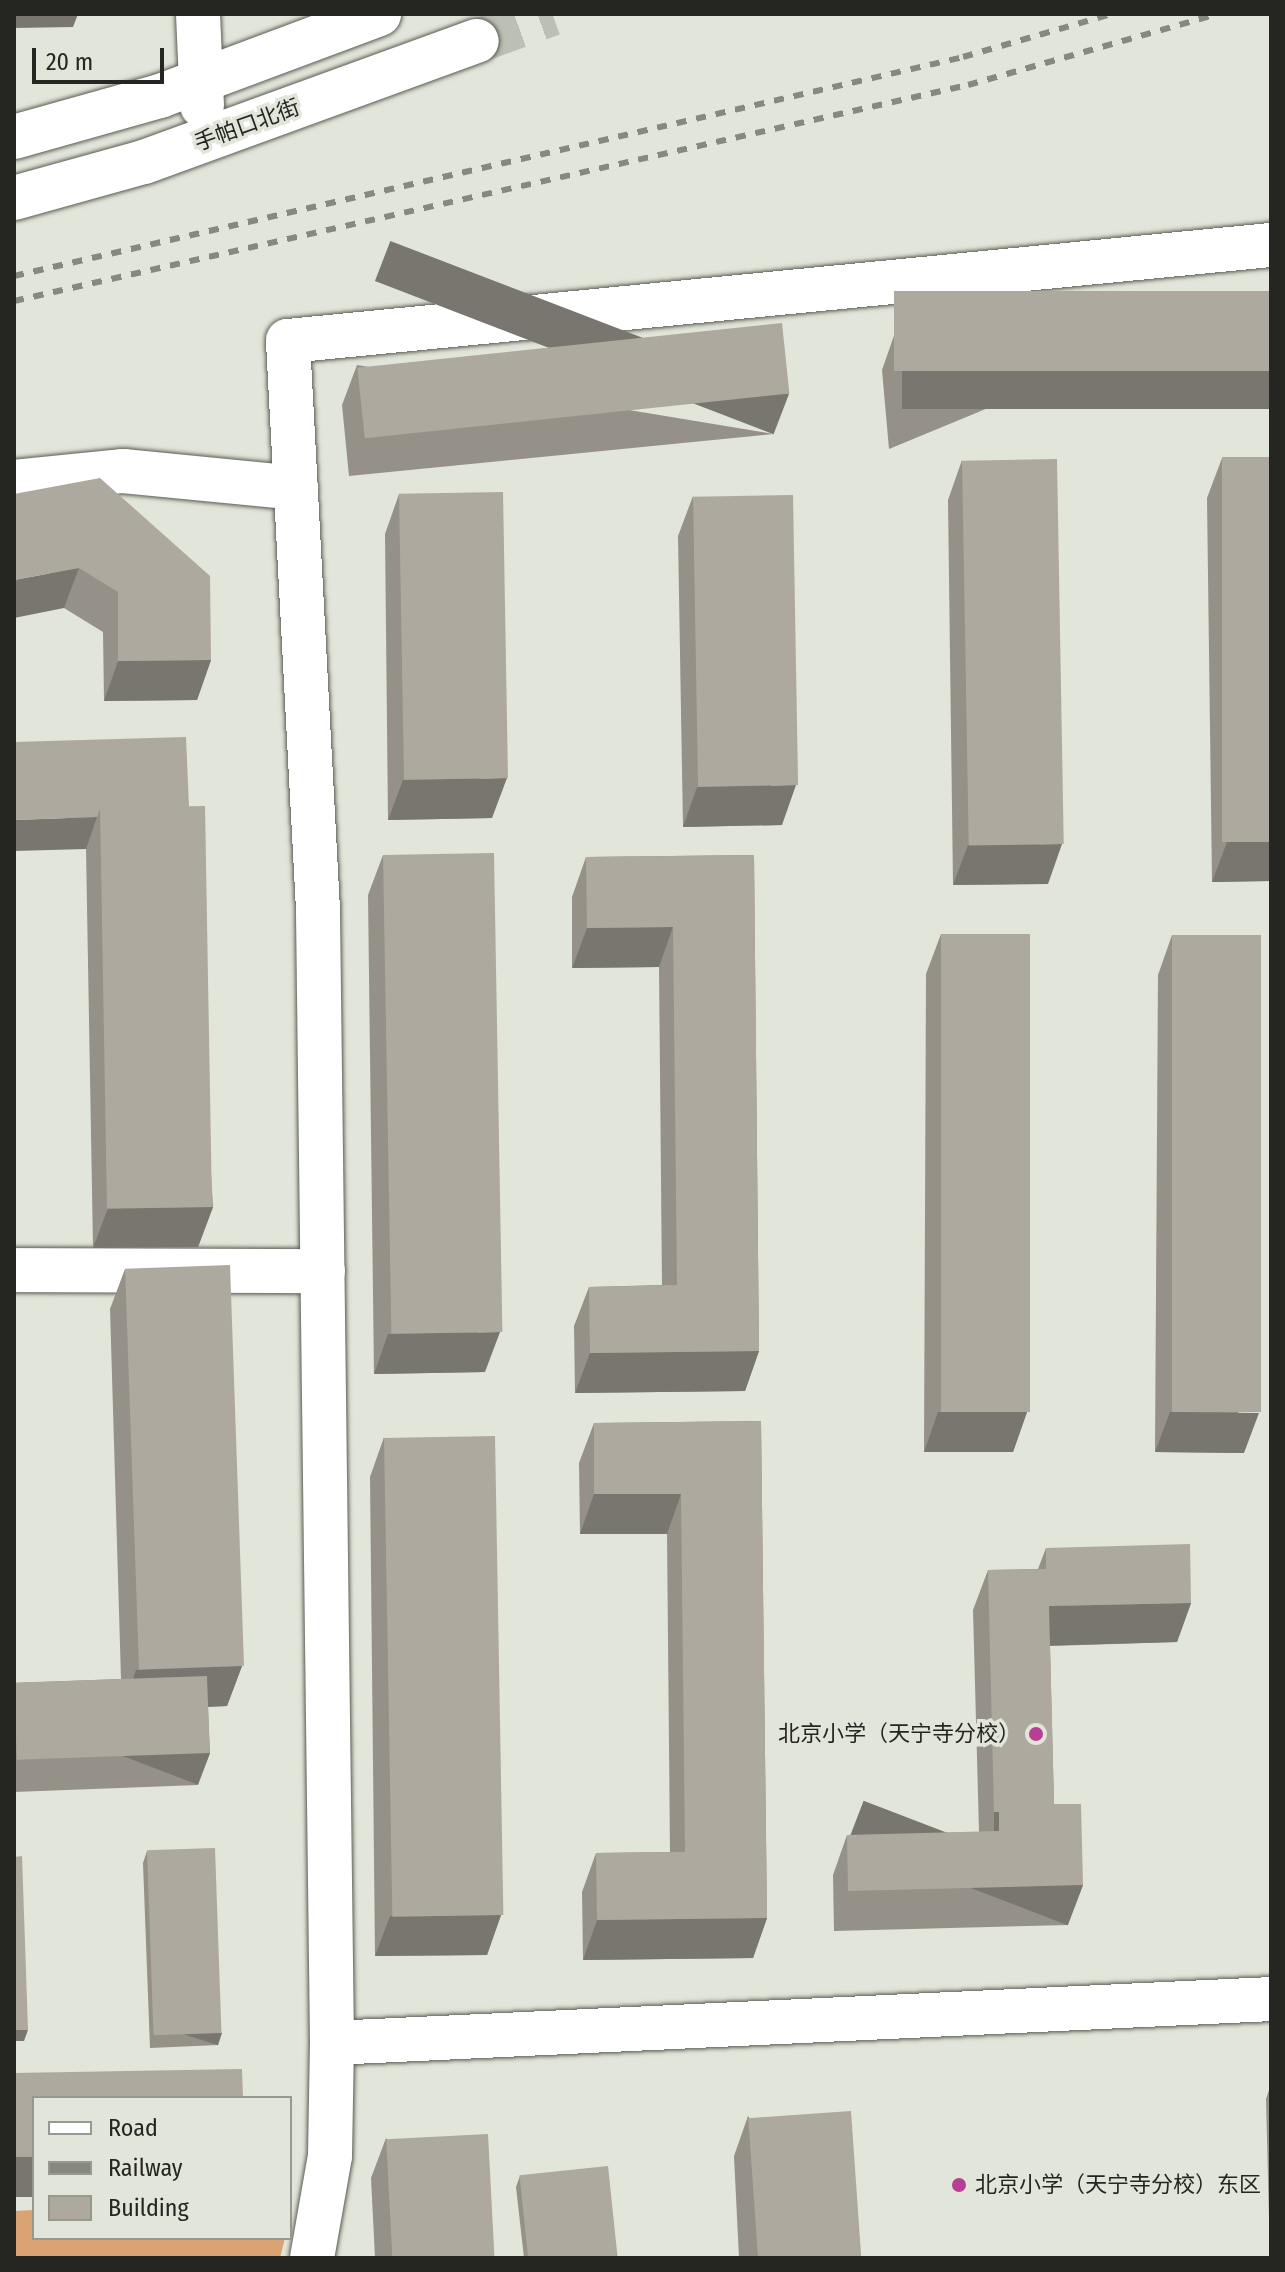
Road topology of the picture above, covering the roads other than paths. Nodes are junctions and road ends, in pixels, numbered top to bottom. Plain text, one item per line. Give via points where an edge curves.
1 (198, 14) edge
2 (379, 14) edge
3 (477, 41) tunnel mouth
4 (199, 81) junction
5 (14, 137) edge
6 (206, 141) junction
7 (14, 198) edge
8 (1271, 245) edge
9 (14, 482) edge
10 (296, 488) junction
11 (14, 1270) edge
12 (323, 1271) junction
13 (1271, 1999) edge
14 (332, 2043) junction
15 (312, 2258) edge

1 - 4 street
2 - 4 street
3 - 6 street, 手帕口北街
4 - 5 street
4 - 6 street
6 - 7 street, 手帕口北街
8 - 10 street via 288,341
9 - 10 street via 123,471
10 - 12 street via 318,910
11 - 12 street
12 - 14 street
13 - 14 street
14 - 15 street via 330,2156

